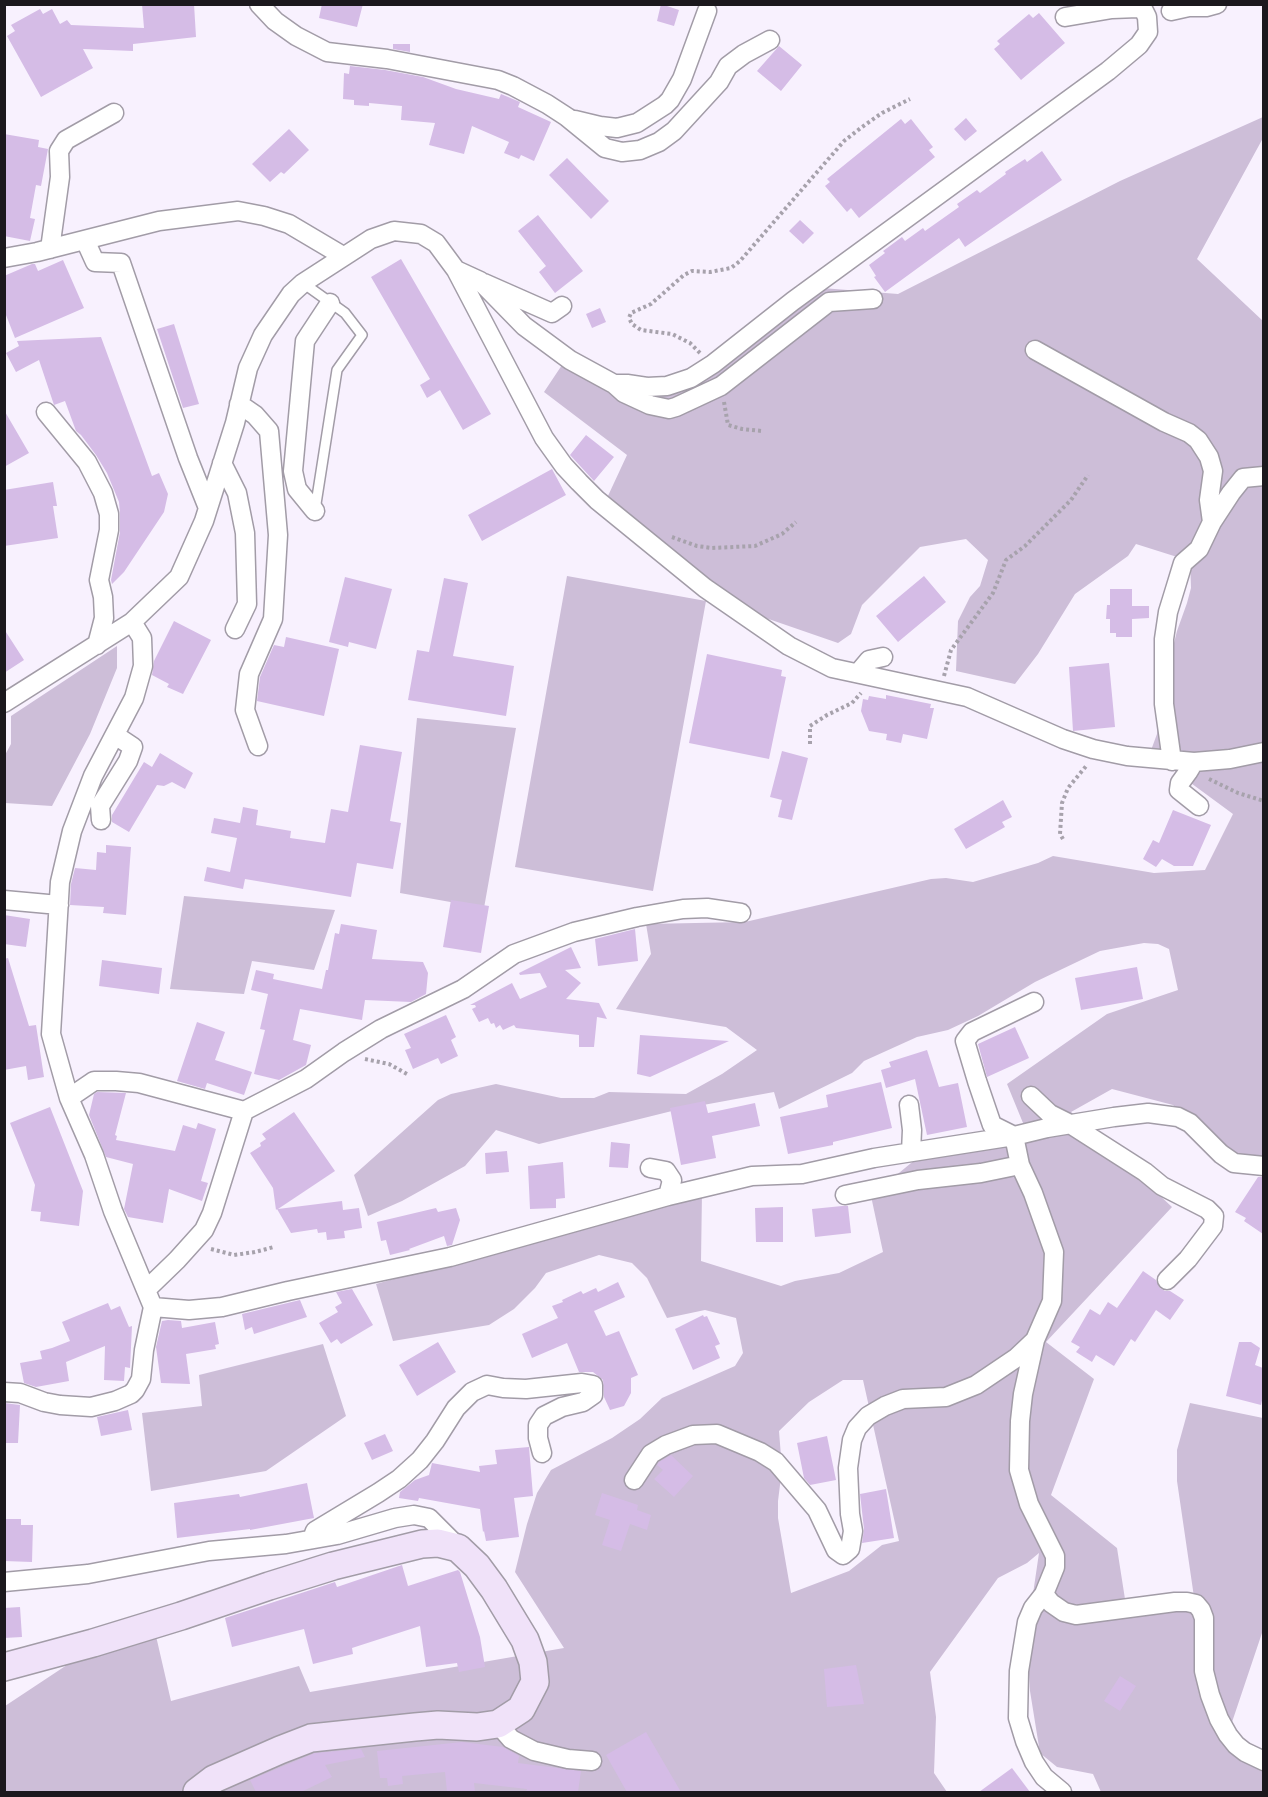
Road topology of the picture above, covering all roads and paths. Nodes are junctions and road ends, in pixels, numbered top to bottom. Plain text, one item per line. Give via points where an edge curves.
1 (259, 4) edge
2 (1217, 4) edge
3 (707, 11) dead end
4 (1171, 11) dead end
5 (1065, 17) dead end
6 (770, 40) dead end
7 (910, 99) dead end
8 (114, 113) dead end
9 (567, 117) junction
10 (85, 240) junction
11 (50, 249) junction
12 (343, 256) junction
13 (4, 258) edge
14 (456, 270) junction
15 (480, 281) junction
16 (303, 283) junction
17 (873, 298) dead end
18 (330, 303) junction
19 (562, 306) dead end
20 (1035, 350) dead end
21 (701, 371) junction
22 (614, 384) junction
23 (721, 386) junction
24 (239, 404) junction
25 (46, 412) dead end
26 (762, 430) dead end
27 (222, 463) junction
28 (1088, 475) dead end
29 (1263, 476) edge
30 (208, 508) junction
31 (315, 511) joint
32 (796, 522) dead end
33 (1212, 522) junction
34 (669, 536) dead end
35 (132, 622) junction
36 (235, 629) dead end
37 (97, 645) junction
38 (883, 657) dead end
39 (864, 675) junction
40 (939, 691) junction
41 (4, 703) edge
42 (115, 735) junction
43 (810, 744) dead end
44 (258, 746) dead end
45 (1097, 750) junction
46 (1263, 752) edge
47 (1172, 761) junction
48 (1196, 762) junction
49 (1263, 801) edge
50 (1199, 806) dead end
51 (101, 819) dead end
52 (1063, 840) dead end
53 (4, 900) edge
54 (59, 905) junction
55 (741, 913) dead end
56 (1034, 1002) dead end
57 (344, 1052) junction
58 (406, 1074) dead end
59 (1031, 1096) dead end
60 (69, 1098) junction
61 (909, 1105) dead end
62 (244, 1111) junction
63 (1070, 1124) junction
64 (1014, 1136) junction
65 (911, 1152) junction
66 (1020, 1165) junction
67 (1262, 1167) edge
68 (650, 1168) dead end
69 (845, 1195) dead end
70 (668, 1196) junction
71 (193, 1243) junction
72 (274, 1247) dead end
73 (1167, 1280) dead end
74 (147, 1289) junction
75 (153, 1307) junction
76 (1035, 1341) junction
77 (4, 1392) edge
78 (542, 1453) dead end
79 (634, 1480) dead end
80 (312, 1539) junction
81 (458, 1548) junction
82 (4, 1582) edge
83 (1044, 1594) junction
84 (4, 1667) edge
85 (498, 1724) junction
86 (592, 1761) dead end
87 (1263, 1761) edge
88 (197, 1792) edge
89 (1062, 1792) edge

1 - 9 street via 296,36 327,52 498,80 529,93
2 - 4 street
3 - 9 street via 682,79 658,111 637,123 617,128
5 - 21 street via 1138,8 1147,17 1148,32 1139,45 1108,71
6 - 9 street via 728,66 719,82 674,131 640,150 622,152 605,147
7 - 21 path via 882,113 844,141 731,268 692,271 651,304 631,313 632,324 641,330 672,334 690,343 700,353
8 - 11 street via 66,140 59,151 60,177
10 - 11 street
10 - 12 street via 159,221 238,211 289,224
10 - 30 street via 95,262 121,262
11 - 13 street
12 - 14 street via 394,231 421,234 436,243
12 - 16 street
14 - 15 street
14 - 39 street via 544,438 597,500 762,629 831,668
15 - 19 street via 552,313
15 - 22 street via 524,326 570,360
16 - 18 lane
16 - 24 street via 262,335
17 - 23 street via 829,302
18 - 31 street via 305,341 293,471 297,489
18 - 31 lane via 345,313 362,335 337,370
20 - 33 street via 1198,440 1209,457 1212,471
21 - 22 street via 667,386
22 - 23 street via 631,397 669,409
23 - 26 path via 728,425
24 - 27 street
24 - 44 street via 269,431 278,535 273,619 249,675 245,710
25 - 37 street via 87,462 109,514 99,580 104,618
27 - 30 street
27 - 36 street via 237,493 245,533 247,604
28 - 40 path via 1071,500 1006,560 993,593 951,650
29 - 33 street via 1243,478
30 - 35 street via 179,577
32 - 34 path via 782,534 754,546 712,548
33 - 47 street via 1199,549 1183,563 1168,612 1164,704
35 - 37 street
35 - 42 street via 142,638 143,666 134,698
37 - 41 street
38 - 39 street via 868,660
39 - 40 street
39 - 43 path via 861,693 852,703 810,726
40 - 45 street via 967,697
42 - 51 street via 133,747 100,806
42 - 54 street via 93,776 72,831
45 - 47 street
45 - 52 path via 1062,802
46 - 48 street
47 - 48 street
48 - 49 path via 1202,776
48 - 50 street via 1179,790
53 - 54 street
54 - 60 street via 51,1034
55 - 57 street via 683,909 574,932 514,954 463,989 381,1029
56 - 64 street via 972,1032 965,1041 992,1125
57 - 58 path via 389,1064
57 - 62 street via 306,1079
59 - 63 street via 1050,1114
60 - 62 street via 94,1081 116,1081 139,1083
60 - 74 street
61 - 65 street
62 - 71 street via 212,1214
63 - 64 street
63 - 67 street via 1148,1113 1178,1117 1234,1162
63 - 73 street via 1214,1216 1213,1226
64 - 65 street
64 - 66 street
65 - 70 street via 802,1174 752,1176
66 - 69 street
66 - 76 street via 1054,1252 1052,1301
68 - 70 street via 666,1171 672,1180
70 - 75 street via 387,1272 222,1307
71 - 72 path via 234,1255
71 - 74 street
74 - 75 street
75 - 77 street via 141,1379 130,1394 91,1407 60,1405
76 - 79 street via 976,1385 946,1396 903,1399 868,1416 857,1428 849,1468 853,1531 850,1549 843,1555 836,1550 817,1510 776,1462 717,1434 693,1435 666,1445 651,1454
76 - 83 street via 1023,1394 1018,1470 1029,1504 1055,1556 1055,1567
78 - 80 street via 538,1425 544,1416 584,1402 593,1395 593,1385 526,1389 487,1385 472,1392 420,1460 385,1488 315,1531
80 - 81 street via 414,1515 429,1518
80 - 82 street via 209,1551 88,1574
81 - 84 street via 422,1544 333,1566 181,1616
81 - 85 street via 494,1589 525,1640 533,1662 535,1682 527,1699 521,1709
83 - 87 street via 1064,1612 1076,1615 1174,1602 1196,1604 1204,1618 1204,1671 1219,1719 1236,1745
83 - 89 street via 1027,1622 1019,1671 1018,1718 1034,1762
85 - 86 street via 511,1739 534,1751
85 - 88 street via 416,1726 310,1738 214,1779

